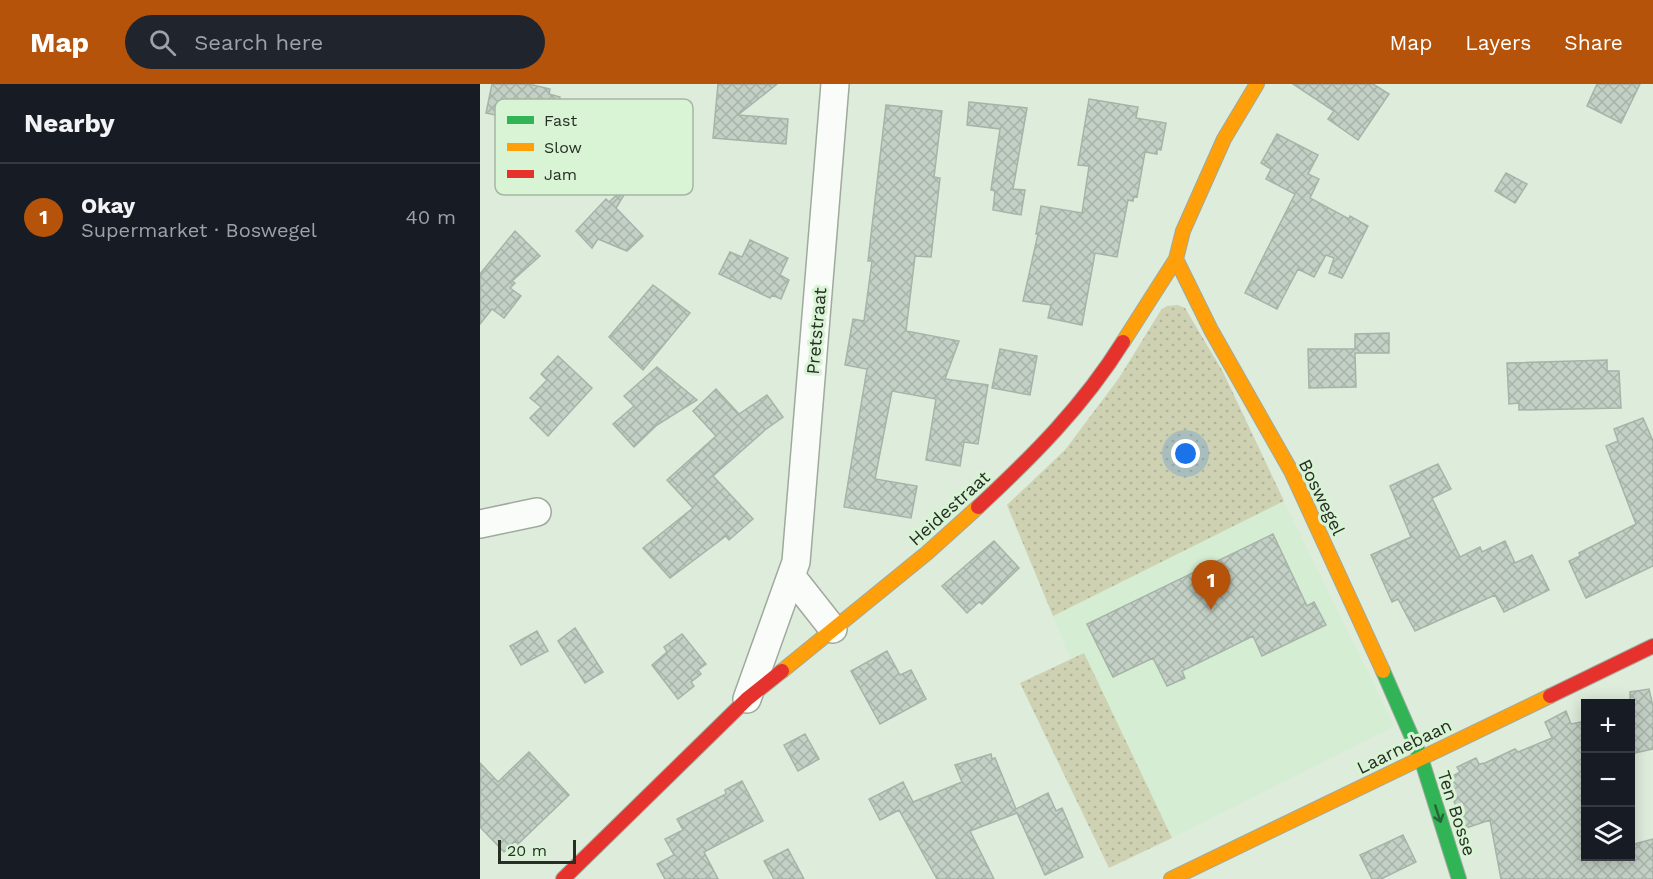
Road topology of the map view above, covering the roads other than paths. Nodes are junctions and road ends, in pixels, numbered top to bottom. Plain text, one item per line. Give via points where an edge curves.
1 (835, 84) edge
2 (1257, 84) edge
3 (1176, 259) junction
4 (537, 512) dead end
5 (480, 524) edge
6 (792, 578) junction
7 (833, 629) junction
8 (1653, 646) edge
9 (747, 699) junction
10 (1421, 758) junction
11 (563, 879) edge
12 (1172, 879) edge
13 (1459, 879) edge

1 - 6 street, Pretstraat via 803,487
2 - 3 street, Heidestraat via 1224,139 1183,231
3 - 7 street, Heidestraat via 1098,382 1075,411 1030,459 927,553
3 - 10 street, Boswegel via 1211,330 1291,471
4 - 5 street
6 - 7 street
6 - 9 street, Pretstraat
7 - 9 street, Heidestraat
8 - 10 street, Laarnebaan
9 - 11 street, Heidestraat
10 - 12 street, Laarnebaan
10 -> 13 street, Ten Bosse

